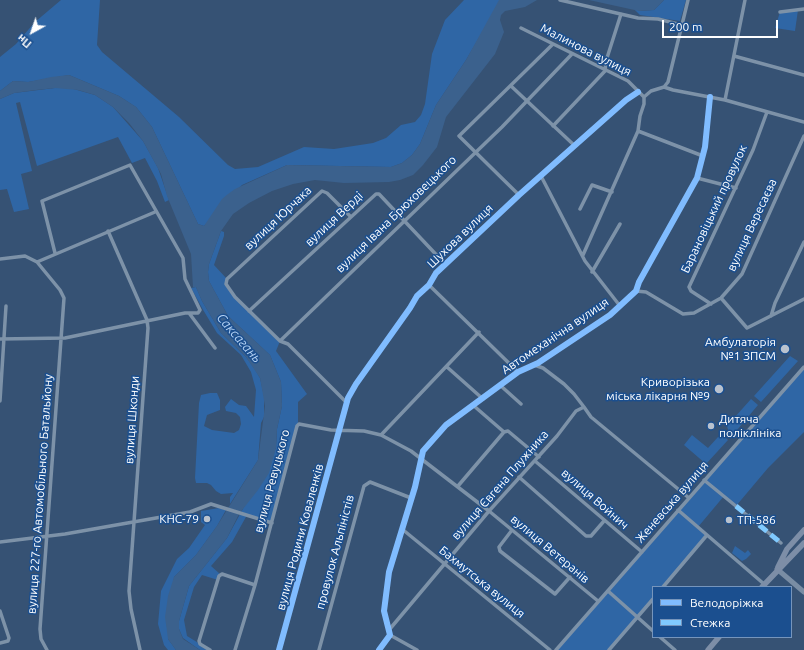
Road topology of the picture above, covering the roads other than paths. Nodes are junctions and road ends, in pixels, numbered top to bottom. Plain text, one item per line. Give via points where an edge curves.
1 (560, 0) edge
2 (688, 0) edge
3 (745, 0) edge
4 (804, 9) edge
5 (780, 12) dead end
6 (621, 14) junction
7 (682, 24) junction
8 (521, 28) dead end
9 (552, 45) junction
10 (572, 54) junction
11 (734, 56) junction
12 (605, 71) junction
13 (804, 75) edge
14 (511, 86) junction
15 (664, 87) junction
16 (638, 92) junction
17 (644, 97) junction
18 (710, 97) junction
19 (725, 100) junction
20 (527, 102) junction
21 (767, 112) junction
22 (804, 122) edge
23 (553, 126) junction
24 (638, 131) junction
25 (804, 136) edge
26 (575, 146) junction
27 (475, 151) junction
28 (703, 156) junction
29 (541, 176) junction
30 (697, 178) junction
31 (736, 188) junction
32 (612, 192) junction
33 (519, 195) junction
34 (580, 209) dead end
35 (156, 212) junction
36 (351, 217) junction
37 (404, 222) junction
38 (620, 224) dead end
39 (108, 231) junction
40 (804, 242) edge
41 (55, 253) junction
42 (583, 255) junction
43 (0, 258) edge
44 (37, 262) junction
45 (445, 264) junction
46 (592, 272) junction
47 (429, 285) junction
48 (636, 291) junction
49 (720, 298) junction
50 (804, 299) edge
51 (711, 304) junction
52 (6, 306) dead end
53 (620, 306) junction
54 (249, 311) junction
55 (189, 313) junction
56 (771, 316) junction
57 (147, 320) junction
58 (479, 332) junction
59 (62, 337) junction
60 (5, 338) junction
61 (0, 339) edge
62 (280, 341) junction
63 (215, 348) dead end
64 (534, 365) junction
65 (447, 367) junction
66 (804, 367) edge
67 (518, 372) junction
68 (500, 386) junction
69 (483, 399) junction
70 (0, 401) edge
71 (347, 403) junction
72 (521, 404) dead end
73 (474, 406) junction
74 (584, 407) junction
75 (340, 430) junction
76 (504, 432) junction
77 (381, 435) junction
78 (539, 457) junction
79 (421, 458) junction
80 (535, 461) junction
81 (519, 477) junction
82 (704, 480) junction
83 (458, 486) junction
84 (411, 498) junction
85 (689, 498) junction
86 (678, 510) junction
87 (489, 511) junction
88 (134, 520) junction
89 (604, 521) junction
90 (272, 523) junction
91 (402, 529) junction
92 (512, 530) junction
93 (804, 530) edge
94 (707, 535) junction
95 (47, 537) junction
96 (0, 542) edge
97 (781, 543) dead end
98 (804, 543) edge
99 (642, 552) junction
100 (445, 563) junction
101 (777, 569) junction
102 (570, 577) junction
103 (255, 585) junction
104 (763, 585) edge
105 (664, 586) edge
106 (608, 591) junction
107 (804, 592) edge
108 (652, 600) edge
109 (598, 602) junction
110 (0, 611) edge
111 (637, 617) junction
112 (389, 630) junction
113 (652, 630) edge
114 (390, 635) junction
115 (661, 638) edge
116 (718, 638) edge
117 (0, 643) edge
118 (47, 650) edge
119 (140, 650) edge
120 (210, 650) edge
121 (235, 650) edge
122 (279, 650) edge
123 (319, 650) edge
124 (379, 650) edge
125 (417, 650) edge
126 (550, 650) edge
127 (556, 650) edge
128 (609, 650) edge
129 (675, 650) edge
130 (708, 650) edge

1 - 6 street
2 - 7 street
3 - 11 street
4 - 5 street
6 - 7 street
6 - 12 street
7 - 15 street via 669,77
8 - 9 street, Малинова вулиця
9 - 10 street, Малинова вулиця
9 - 14 street
10 - 12 street, Малинова вулиця
10 - 20 street, вулиця Івана Брюховецького
11 - 13 street
11 - 19 street
12 - 16 street, Малинова вулиця via 628,81
12 - 23 street
14 - 20 street
14 - 27 street via 460,134 460,138
15 - 17 street via 651,91
15 - 18 street
16 - 17 street, Малинова вулиця
16 - 26 street, Шухова вулиця
17 - 24 street
18 - 19 street
18 - 28 street, Автомеханічна вулиця
19 - 21 street
20 - 23 street
20 - 27 street, вулиця Івана Брюховецького
21 - 22 street
21 - 31 street, Барановіцький провулок
23 - 26 street
24 - 28 street
24 - 32 street
25 - 49 street, вулиця Вересаєва via 742,274
26 - 29 street, Шухова вулиця
27 - 33 street
27 - 37 street, вулиця Івана Брюховецького
28 - 30 street, Автомеханічна вулиця
29 - 33 street, Шухова вулиця
29 - 42 street
30 - 31 street
30 - 48 street, Автомеханічна вулиця
31 - 51 street, Барановіцький провулок via 689,287
32 - 34 street via 592,185
32 - 42 street
33 - 45 street, Шухова вулиця
35 - 39 street
35 - 41 street via 128,165 42,201
35 - 55 street via 183,258 185,279 200,309 198,313
36 - 37 street, вулиця Верді via 377,193
36 - 54 street, вулиця Верді
36 - 54 street, вулиця Юрчака via 322,191 227,279 228,289
37 - 45 street, вулиця Верді
37 - 62 street, вулиця Івана Брюховецького
38 - 46 street
39 - 41 street
39 - 57 street, вулиця Шконди
40 - 56 street
41 - 44 street
42 - 46 street
43 - 44 street via 25,256
44 - 59 street, вулиця 227-го Автомобільного Батальйону via 63,294
45 - 47 street, Шухова вулиця
46 - 53 street
47 - 58 street
47 - 71 street, Шухова вулиця via 415,299 356,384
48 - 51 street, вулиця Вересаєва via 646,292 683,314 694,313
48 - 53 street, Автомеханічна вулиця
49 - 51 street, вулиця Вересаєва
49 - 56 street via 747,328
50 - 56 street
52 - 60 street
53 - 64 street, Автомеханічна вулиця
54 - 62 street
55 - 57 street
55 - 63 street
57 - 59 street
57 - 88 street, вулиця Шконди
58 - 65 street
58 - 67 street
59 - 60 street
59 - 95 street, вулиця 227-го Автомобільного Батальйону
60 - 61 street
60 - 70 street
62 - 71 street via 288,344
64 - 67 street, Автомеханічна вулиця
64 - 74 street via 543,368 564,384
65 - 69 street
65 - 77 street
66 - 82 street, Женевська вулиця
67 - 68 street, Автомеханічна вулиця
68 - 69 street, Автомеханічна вулиця
68 - 72 street
69 - 73 street, Автомеханічна вулиця
71 - 75 street, Шухова вулиця
73 - 76 street
73 - 79 street, Автомеханічна вулиця via 441,429 423,451
74 - 78 street, вулиця Євгена Плужника via 576,411
74 - 85 street via 591,417
75 - 77 street
75 - 90 street, вулиця Ревуцького via 298,424
75 - 122 street, вулиця Родини Коваленків
76 - 78 street via 508,431
76 - 83 street
77 - 79 street
78 - 80 street, вулиця Євгена Плужника
79 - 83 street, вулиця Ветеранів
79 - 84 street
80 - 81 street, вулиця Євгена Плужника
80 - 89 street, вулиця Войнич
81 - 87 street, вулиця Євгена Плужника
81 - 89 street via 586,536 591,536
82 - 85 street, Женевська вулиця
82 - 97 street
83 - 87 street, вулиця Ветеранів
84 - 91 street
84 - 123 street, провулок Альпіністів via 370,482 364,486
85 - 86 street, Женевська вулиця
86 - 94 street
86 - 99 street, Женевська вулиця
87 - 92 street, вулиця Ветеранів
87 - 100 street, вулиця Євгена Плужника
88 - 90 street via 194,510 211,504
88 - 95 street
88 - 119 street, вулиця Шконди via 129,591
89 - 99 street, вулиця Войнич
90 - 103 street, вулиця Ревуцького
91 - 100 street, Бахмутська вулиця
91 - 112 street via 389,572 385,596 384,611
92 - 102 street, вулиця Ветеранів
92 - 102 street via 499,547 500,551 555,594
93 - 101 main road via 787,548
94 - 104 street
94 - 105 street
95 - 96 street
95 - 118 street, вулиця 227-го Автомобільного Батальйону via 40,635
98 - 101 main road
99 - 106 street, Женевська вулиця
100 - 112 street, вулиця Євгена Плужника
100 - 126 street, Бахмутська вулиця
101 - 104 main road
101 - 107 street
102 - 109 street, вулиця Ветеранів
103 - 120 street via 220,574 199,642
103 - 121 street, вулиця Ревуцького
106 - 109 street, Женевська вулиця
106 - 111 street
108 - 111 street
109 - 127 street, Женевська вулиця
110 - 117 street via 9,638 8,641
111 - 113 street
111 - 128 street
112 - 114 street
114 - 124 street
114 - 125 street
115 - 129 street
116 - 130 main road

